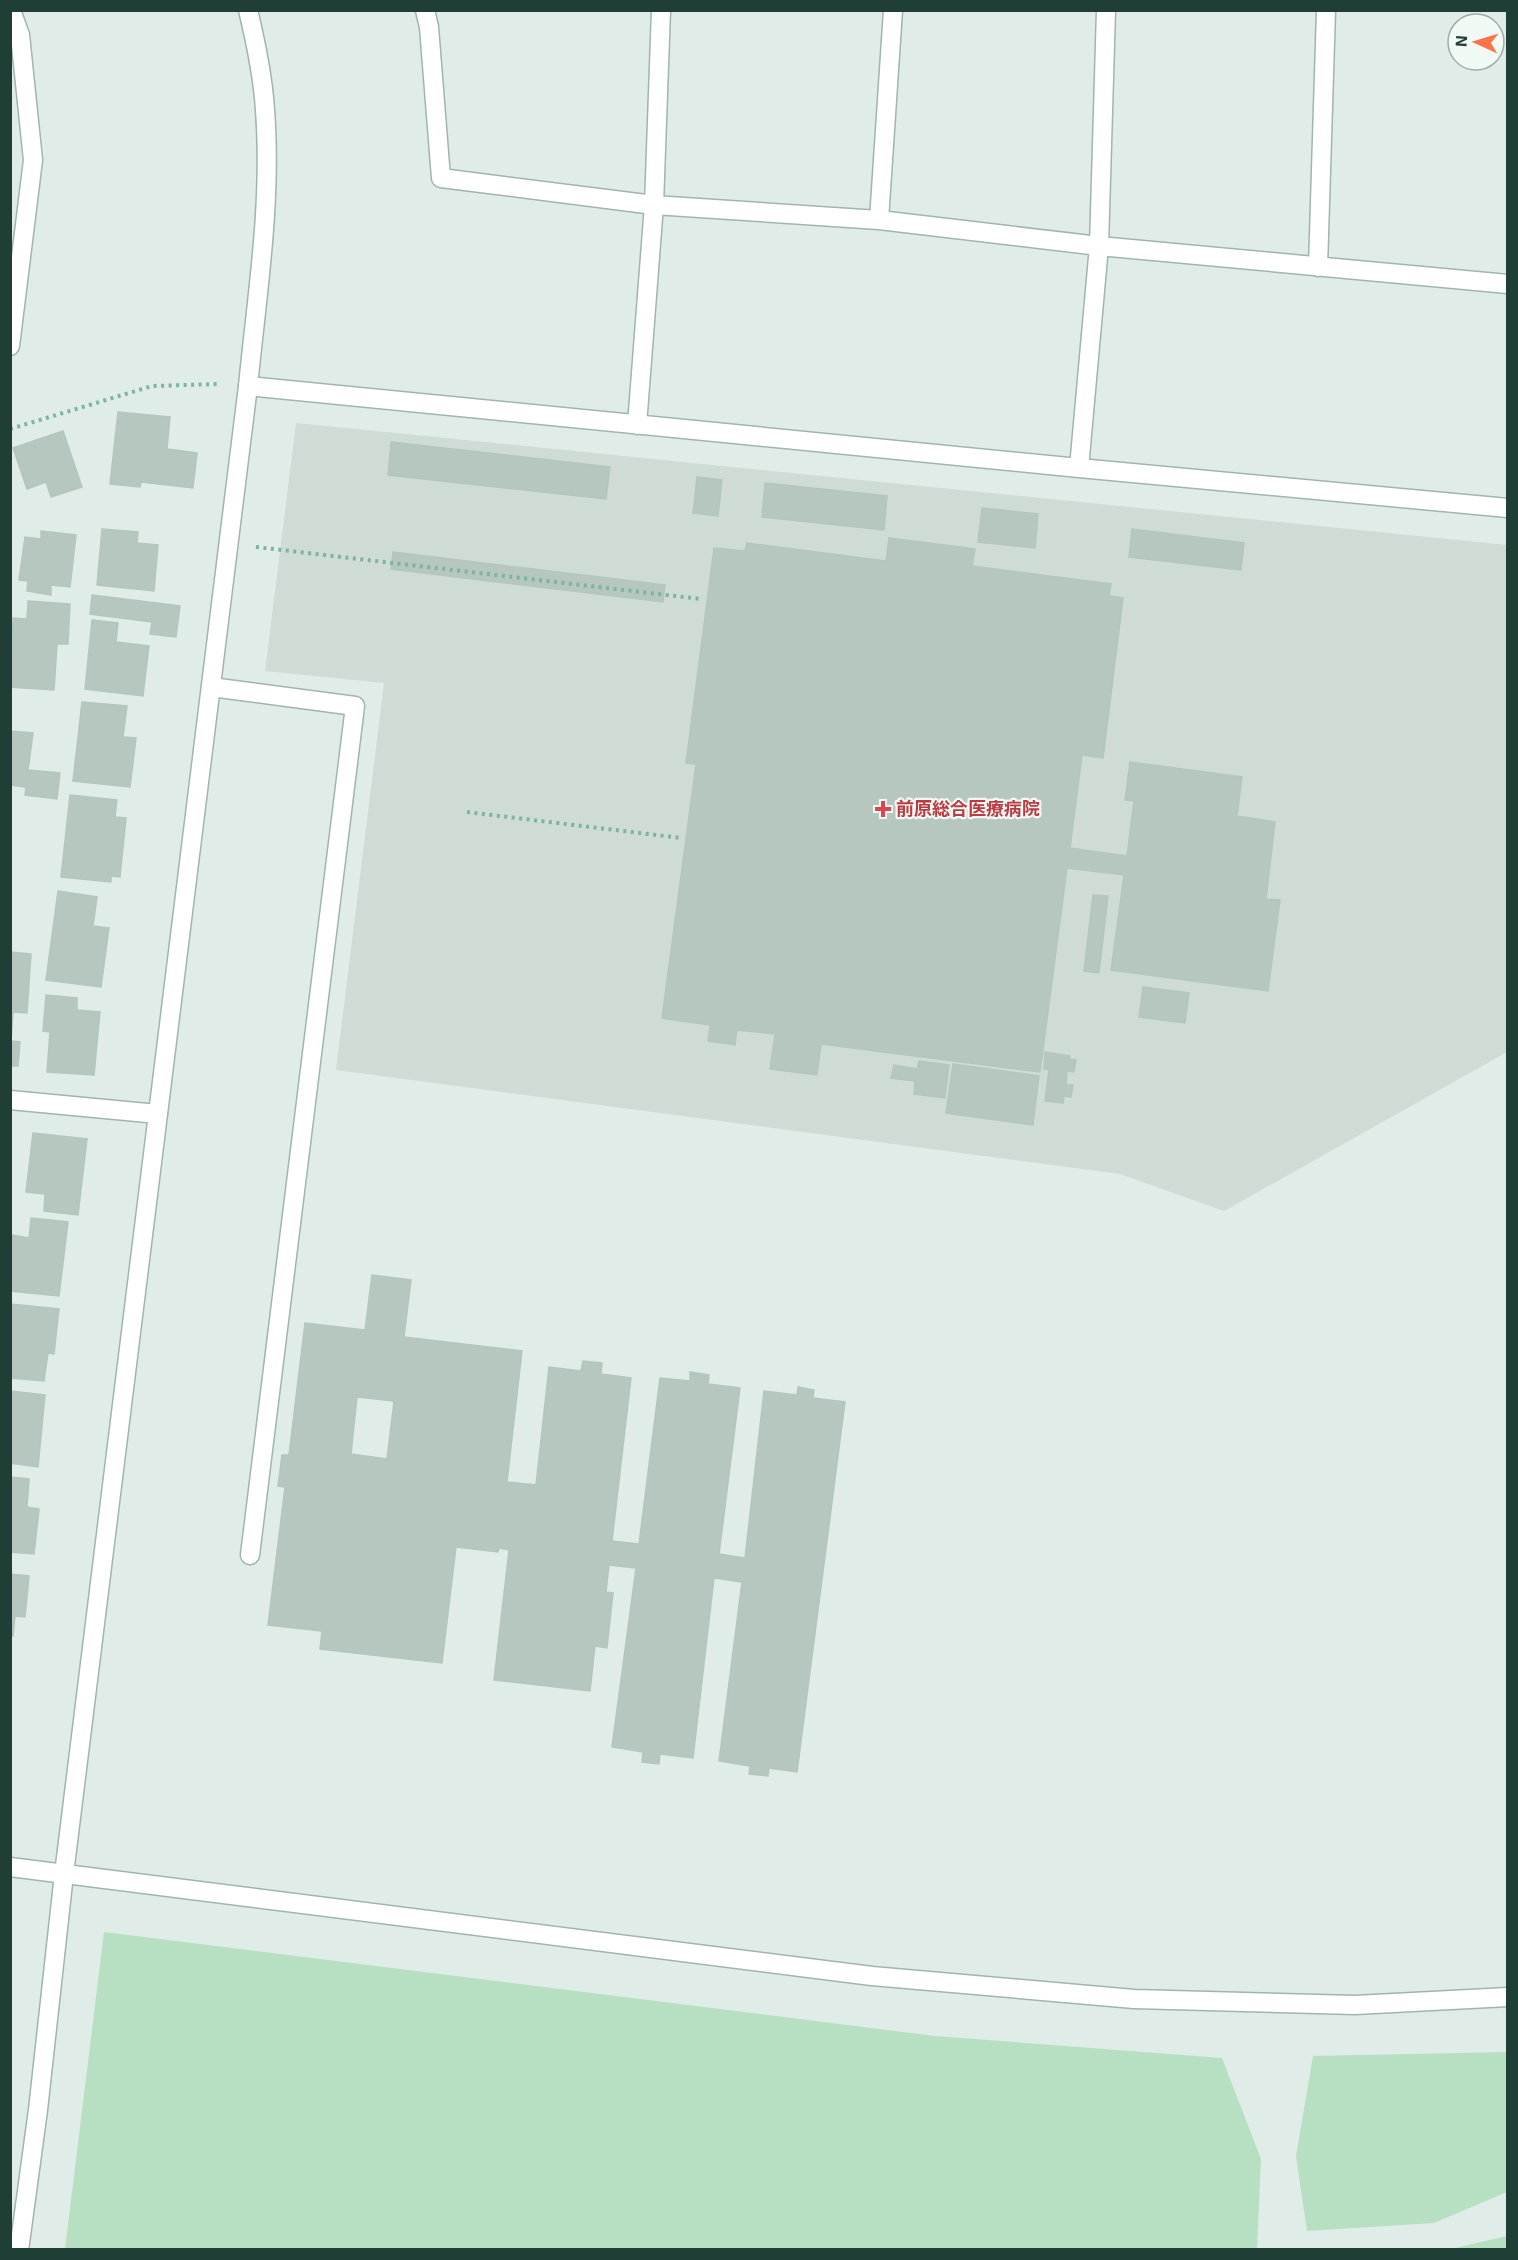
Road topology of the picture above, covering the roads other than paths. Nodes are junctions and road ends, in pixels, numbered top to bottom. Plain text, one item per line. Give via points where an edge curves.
1 (11, 10) edge
2 (248, 10) edge
3 (425, 10) edge
4 (661, 10) edge
5 (892, 10) edge
6 (1106, 10) edge
7 (1326, 10) edge
8 (654, 205) junction
9 (879, 220) junction
10 (1099, 246) junction
11 (1318, 267) junction
12 (1508, 285) edge
13 (10, 346) edge
14 (248, 386) junction
15 (637, 424) junction
16 (1079, 468) junction
17 (1508, 508) edge
18 (211, 687) junction
19 (10, 1100) edge
20 (158, 1114) junction
21 (250, 1555) dead end
22 (10, 1867) edge
23 (64, 1874) junction
24 (1508, 1997) edge
25 (19, 2250) edge

1 - 13 street via 20,35 33,160
2 - 14 street via 265,110 267,178
3 - 8 street via 441,178
4 - 8 street
5 - 9 street
6 - 10 street
7 - 11 street
8 - 9 street
8 - 15 street
9 - 10 street
10 - 11 street
10 - 16 street
11 - 12 street
14 - 15 street
14 - 18 street
15 - 16 street
16 - 17 street
18 - 20 street
18 - 21 street via 355,706
19 - 20 street
20 - 23 street
22 - 23 street
23 - 24 street via 872,1976 1134,1999 1355,2004
23 - 25 street

